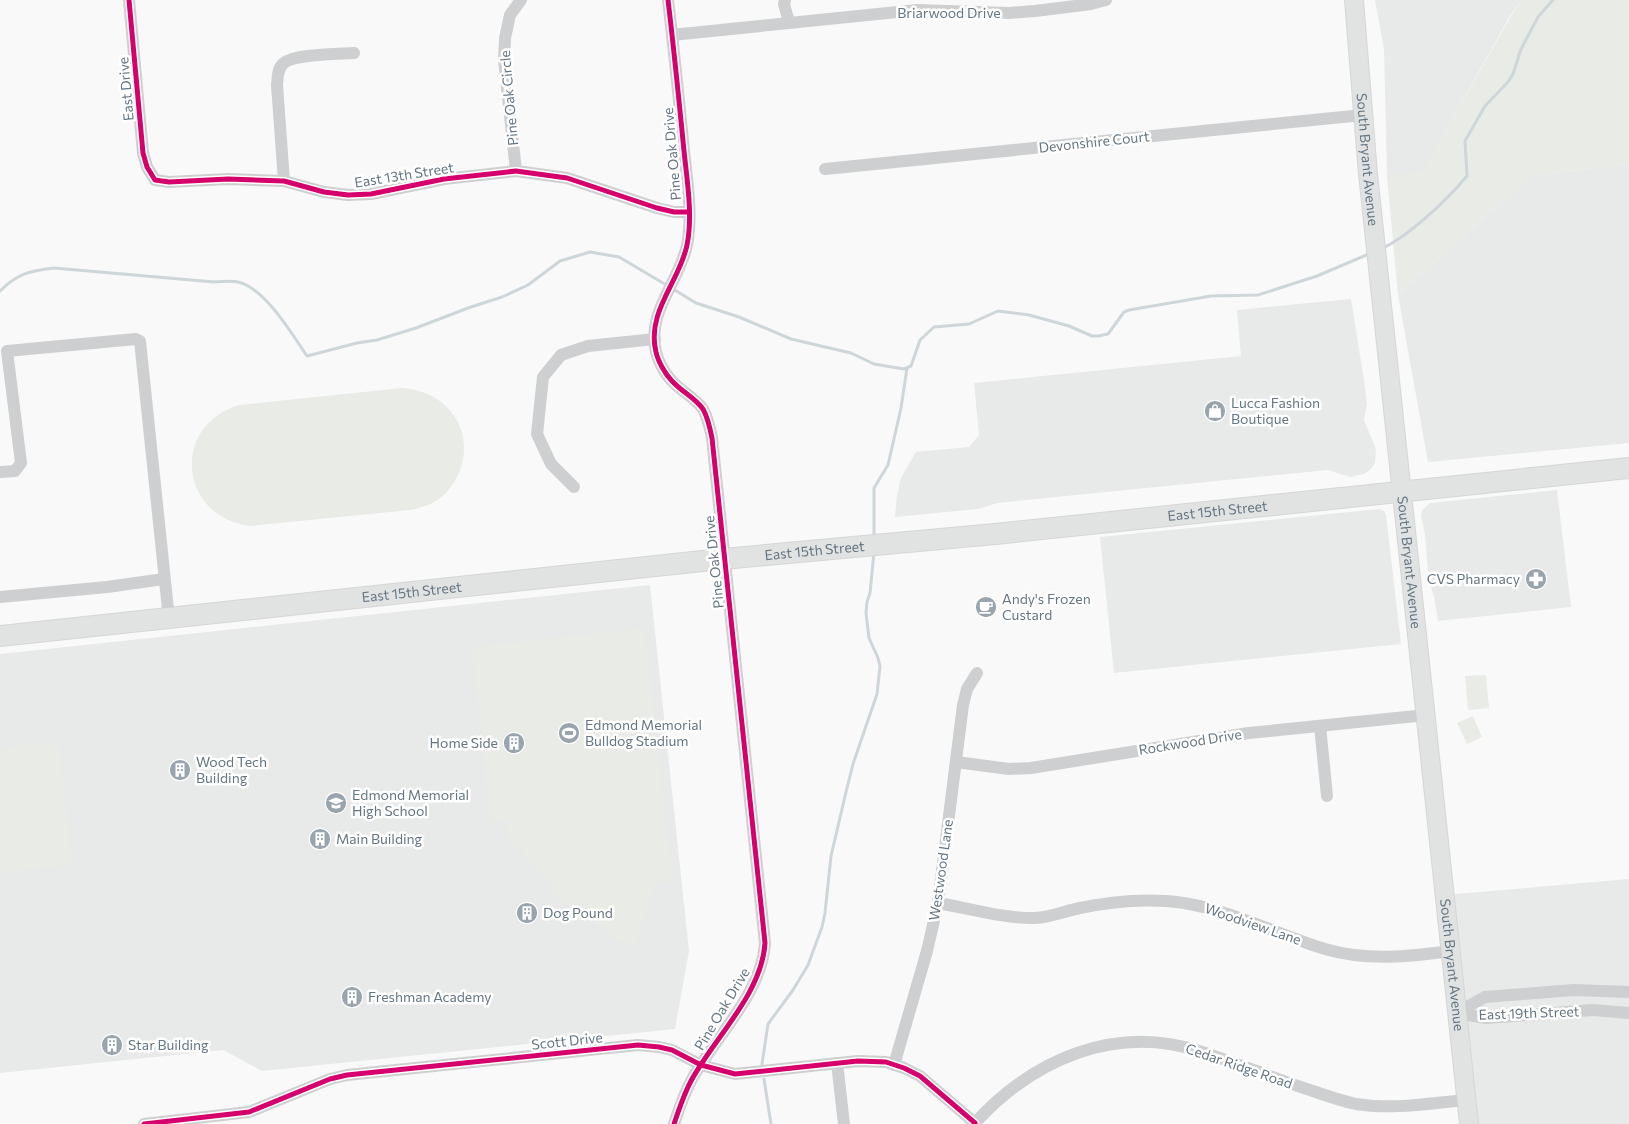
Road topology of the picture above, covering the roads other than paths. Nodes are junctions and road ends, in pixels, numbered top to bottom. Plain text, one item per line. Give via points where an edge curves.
1 (129, 0) edge
2 (521, 0) edge
3 (668, 0) edge
4 (785, 0) edge
5 (1106, 0) edge
6 (1354, 0) edge
7 (789, 22) junction
8 (672, 35) junction
9 (354, 53) dead end
10 (1363, 115) junction
11 (825, 169) dead end
12 (516, 171) junction
13 (151, 175) joint
14 (284, 181) junction
15 (689, 212) junction
16 (654, 339) junction
17 (1629, 468) edge
18 (0, 472) edge
19 (574, 487) dead end
20 (1402, 492) junction
21 (725, 559) junction
22 (164, 579) junction
23 (0, 597) edge
24 (169, 619) junction
25 (0, 636) edge
26 (976, 673) dead end
27 (1426, 715) junction
28 (1320, 726) junction
29 (956, 762) junction
30 (1327, 796) dead end
31 (938, 903) junction
32 (1450, 951) junction
33 (1629, 992) edge
34 (1456, 1013) junction
35 (1629, 1013) edge
36 (837, 1063) junction
37 (701, 1065) junction
38 (894, 1065) junction
39 (1466, 1100) junction
40 (144, 1124) edge
41 (674, 1124) edge
42 (844, 1124) edge
43 (975, 1124) edge
44 (1468, 1124) edge

1 - 13 street, East Drive via 143,153
2 - 12 street, Pine Oak Circle via 510,15 504,60
3 - 8 street, Pine Oak Drive
4 - 7 street
5 - 7 street, Briarwood Drive via 1035,11 917,10
6 - 10 main road, South Bryant Avenue
7 - 8 street, Briarwood Drive
8 - 15 street, Pine Oak Drive
9 - 14 street via 295,58 283,63 278,70
10 - 11 street, Devonshire Court
10 - 20 main road, South Bryant Avenue
12 - 14 street, East 13th Street via 348,195
12 - 15 street, East 13th Street via 567,178 657,208
13 - 14 street, East 13th Street via 156,180 169,182
15 - 16 street, Pine Oak Drive via 690,231 683,261 662,301
16 - 19 street via 588,346 561,355 543,377 537,434 551,464
16 - 21 street, Pine Oak Drive via 656,352 667,374 703,409 708,419
17 - 20 main road, East 15th Street
18 - 22 street via 15,470 21,463 7,351 140,341
20 - 21 main road, East 15th Street
20 - 27 main road, South Bryant Avenue
21 - 24 main road, East 15th Street
21 - 37 street, Pine Oak Drive via 765,943 763,962 750,989
22 - 23 street
22 - 24 street
24 - 25 main road, East 15th Street
26 - 29 street, Westwood Lane via 963,705
27 - 28 street, Rockwood Drive
27 - 32 main road, South Bryant Avenue
28 - 29 street, Rockwood Drive via 1249,733 1031,768
28 - 30 street
29 - 31 street, Westwood Lane
31 - 32 street, Woodview Lane via 1034,918 1112,902 1167,901 1237,916 1337,951 1401,957
31 - 38 street, Westwood Lane via 928,950
32 - 34 main road, South Bryant Avenue
33 - 34 street, East 19th Street via 1573,990 1485,997
34 - 35 street, East 19th Street via 1486,1018 1593,1010
34 - 39 main road, South Bryant Avenue
36 - 37 street, Scott Drive via 735,1074
36 - 38 street, Scott Drive via 867,1061
36 - 42 street
37 - 40 street, Scott Drive via 672,1050 638,1045 461,1063 341,1076 248,1112
37 - 41 street, Pine Oak Drive via 686,1091
38 - 43 street, Scott Drive via 920,1076
39 - 43 street, Cedar Ridge Road via 1393,1107 1357,1104 1201,1051 1142,1041 1087,1049 1058,1060 1012,1088
39 - 44 main road, South Bryant Avenue

